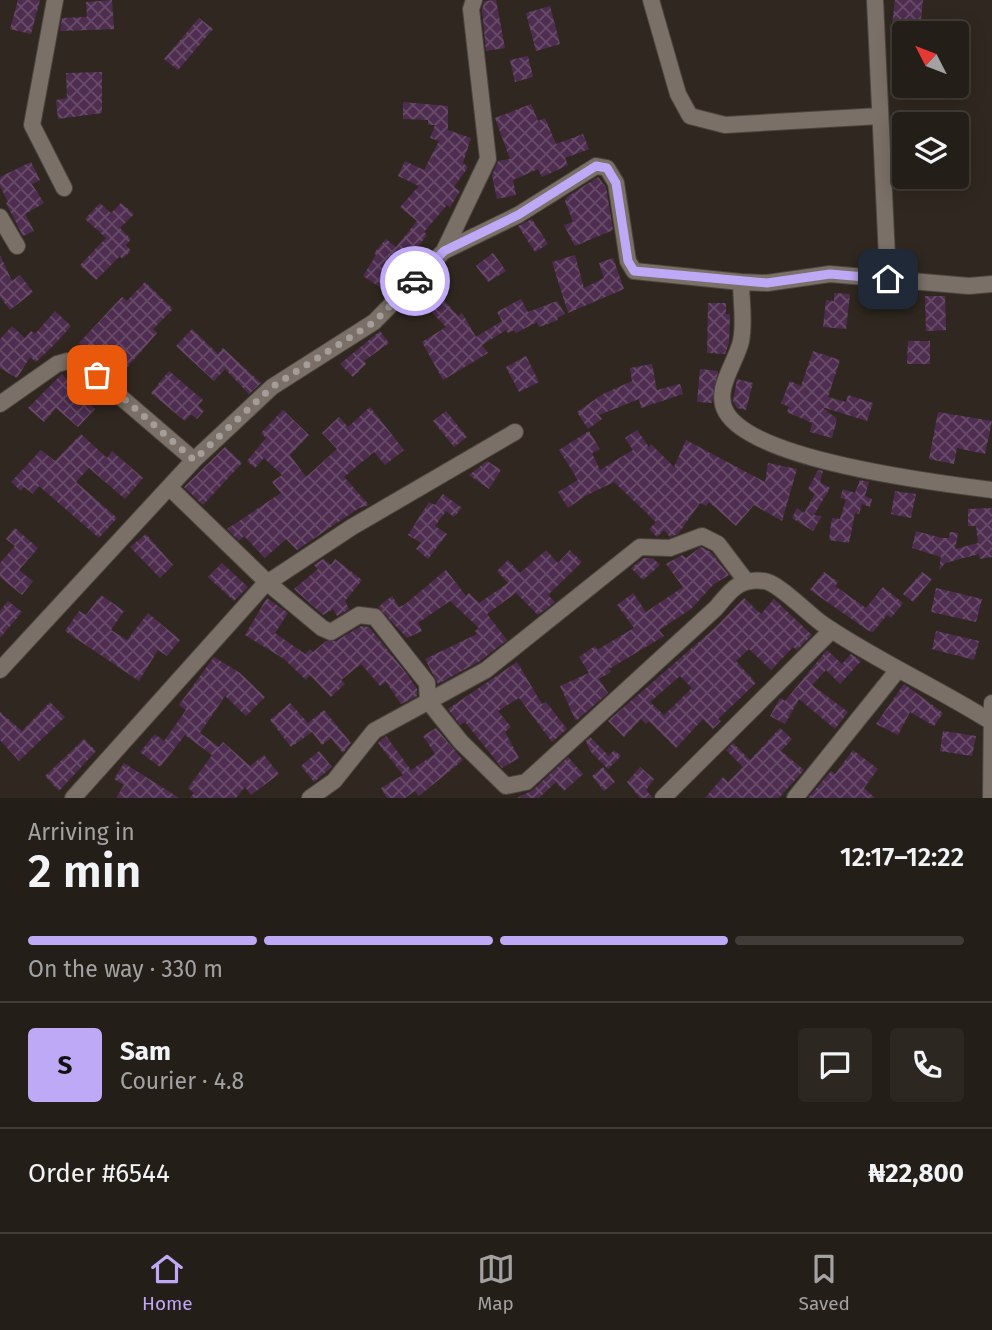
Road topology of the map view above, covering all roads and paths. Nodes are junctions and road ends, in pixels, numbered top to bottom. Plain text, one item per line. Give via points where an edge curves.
1 (55, 0) edge
2 (474, 0) edge
3 (651, 0) edge
4 (875, 0) edge
5 (880, 116) junction
6 (64, 188) dead end
7 (0, 217) edge
8 (17, 246) dead end
9 (444, 251) junction
10 (888, 279) junction
11 (741, 282) junction
12 (992, 284) edge
13 (4, 395) edge
14 (515, 432) dead end
15 (194, 460) junction
16 (170, 488) junction
17 (992, 490) edge
18 (746, 580) junction
19 (268, 583) junction
20 (832, 630) junction
21 (0, 670) edge
22 (897, 671) junction
23 (428, 701) junction
24 (992, 704) edge
25 (991, 714) edge
26 (500, 792) edge
27 (73, 798) edge
28 (310, 798) edge
29 (663, 798) edge
30 (796, 798) edge
31 (991, 798) edge

1 - 6 street via 32,125
2 - 9 street via 471,9 488,159
3 - 5 street via 678,94 690,116 726,125
4 - 5 street
5 - 10 street
7 - 8 street
9 - 11 street via 603,166 616,183 628,261 634,271
9 - 15 street via 374,322 272,387
10 - 11 street via 830,274
10 - 12 street
11 - 17 street via 741,341 723,398 725,412 741,426 769,444 861,469
13 - 15 street via 57,364 81,363
14 - 19 street via 352,527
15 - 16 street
16 - 19 street
16 - 21 street
18 - 20 street via 767,581
18 - 23 street via 718,544 702,536 670,548 640,547 486,670
18 - 26 street via 526,782
19 - 23 street via 331,632 359,615 374,617 427,682
19 - 27 street
20 - 22 street
20 - 29 street
22 - 25 street
22 - 30 street
23 - 26 street
23 - 28 street via 374,731 334,781
24 - 25 street
25 - 31 street

